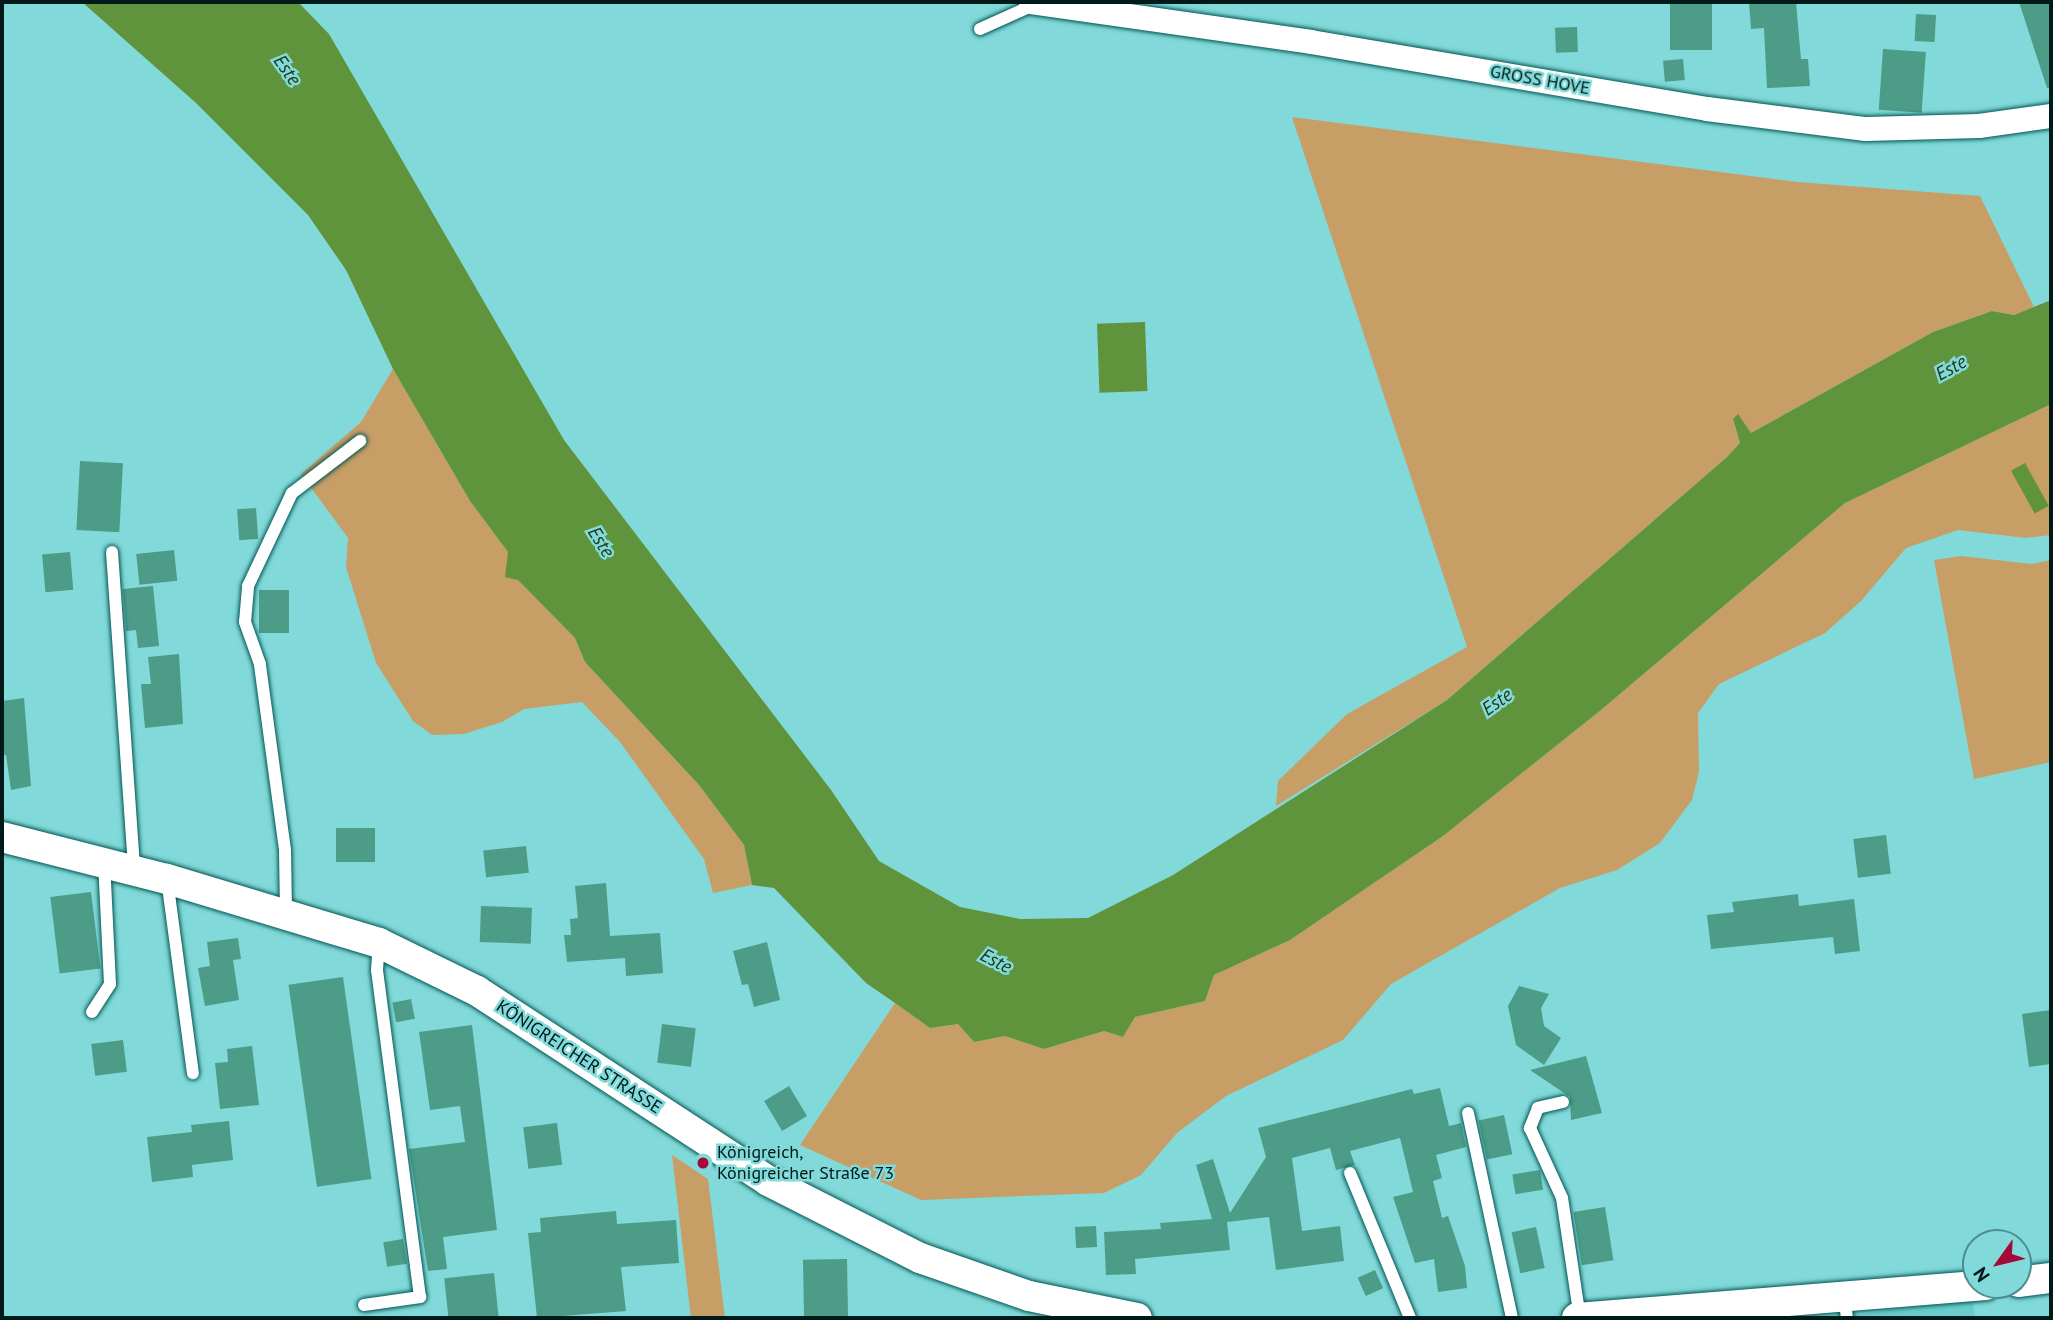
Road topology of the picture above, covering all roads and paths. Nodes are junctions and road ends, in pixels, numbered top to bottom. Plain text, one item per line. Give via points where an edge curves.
1 (1036, 2) edge
2 (980, 29) dead end
3 (2051, 116) edge
4 (360, 441) dead end
5 (112, 552) dead end
6 (2, 837) edge
7 (104, 863) junction
8 (134, 870) junction
9 (167, 879) junction
10 (285, 913) junction
11 (379, 943) junction
12 (92, 1012) dead end
13 (193, 1073) dead end
14 (1563, 1102) dead end
15 (1468, 1113) dead end
16 (1350, 1174) dead end
17 (2051, 1278) edge
18 (2032, 1280) edge
19 (1962, 1289) edge
20 (365, 1305) dead end
21 (1846, 1309) edge
22 (1137, 1318) edge
23 (1410, 1318) edge
24 (1512, 1318) edge
25 (1578, 1318) edge

1 - 2 lane
1 - 3 street, GROSS HOVE via 1325,44 1707,109 1866,129 1979,126
4 - 10 lane via 292,493 248,586 244,622 260,664 285,849
5 - 8 lane
6 - 7 street, KÖNIGREICHER STRASSE
7 - 8 street, KÖNIGREICHER STRASSE
7 - 12 lane via 110,984
8 - 9 street, KÖNIGREICHER STRASSE
9 - 10 street, KÖNIGREICHER STRASSE
9 - 13 lane
10 - 11 street, KÖNIGREICHER STRASSE
11 - 20 lane via 377,970 419,1297
11 - 22 street, KÖNIGREICHER STRASSE via 477,991 768,1181 920,1258 1030,1296
14 - 25 lane via 1538,1108 1530,1128 1562,1198
15 - 24 lane
16 - 23 lane
17 - 18 street
19 - 21 street
21 - 25 street

